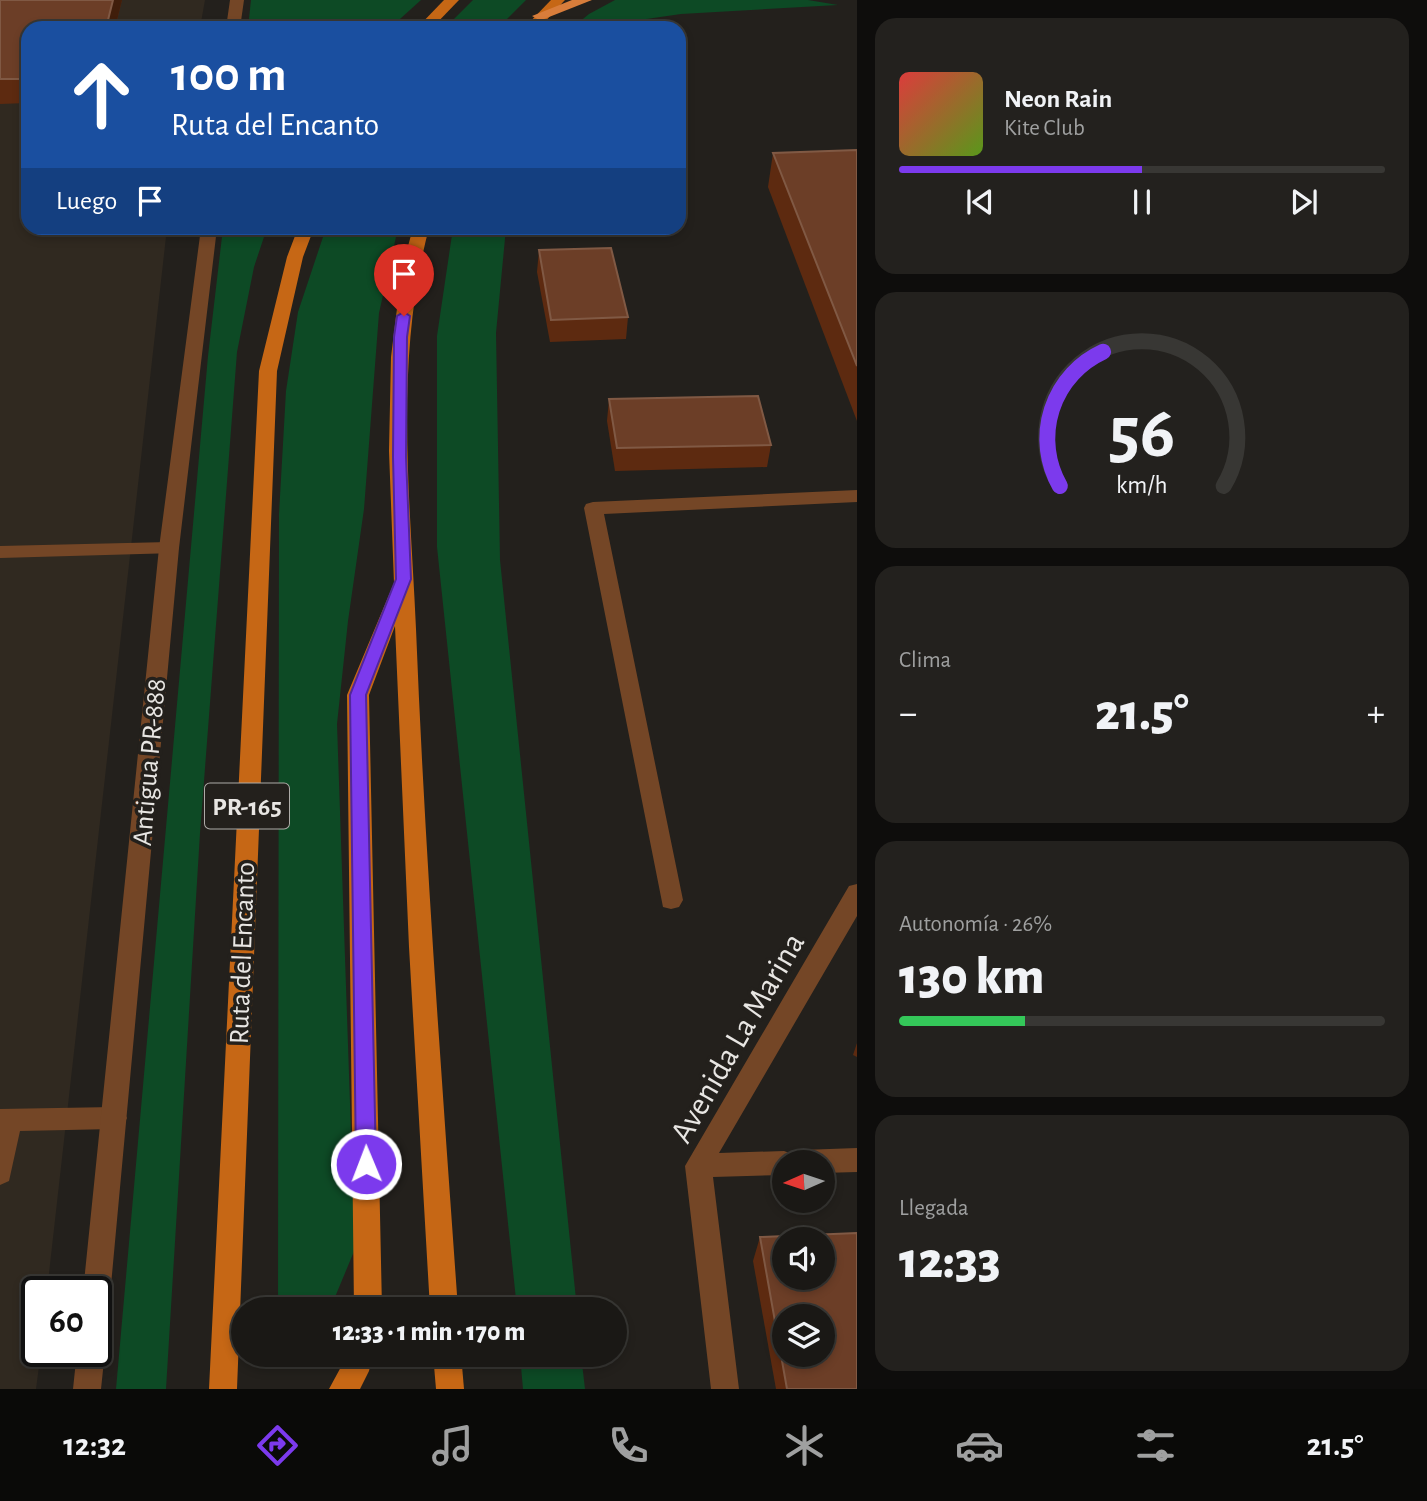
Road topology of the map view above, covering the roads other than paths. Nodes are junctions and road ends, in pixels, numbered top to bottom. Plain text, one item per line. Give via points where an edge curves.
1 (237, 0) edge
2 (452, 0) edge
3 (558, 0) edge
4 (585, 0) edge
5 (234, 21) edge
6 (431, 21) edge
7 (536, 21) edge
8 (537, 21) edge
9 (208, 235) edge
10 (303, 235) edge
11 (419, 235) edge
12 (856, 496) edge
13 (169, 548) junction
14 (0, 552) edge
15 (404, 579) junction
16 (856, 893) edge
17 (671, 900) dead end
18 (114, 1118) junction
19 (5, 1120) edge
20 (856, 1160) edge
21 (835, 1161) edge
22 (772, 1163) edge
23 (698, 1166) junction
24 (0, 1173) edge
25 (98, 1276) edge
26 (368, 1297) edge
27 (443, 1297) edge
28 (89, 1367) edge
29 (356, 1367) edge
30 (448, 1367) edge
31 (87, 1389) edge
32 (223, 1389) edge
33 (343, 1389) edge
34 (450, 1389) edge
35 (725, 1389) edge

1 - 5 street
2 - 6 main road
3 - 7 main road
4 - 8 highway
9 - 13 street, Antigua PR-888
10 - 32 main road, Ruta del Encanto / PR-165 via 268,371
11 - 15 main road via 401,337
12 - 17 street via 593,508
13 - 14 street
13 - 18 street, Antigua PR-888
15 - 26 main road via 358,695
15 - 27 main road via 424,1015
16 - 23 street, Avenida La Marina
18 - 19 street
18 - 25 street, Antigua PR-888
19 - 24 street
20 - 21 street
22 - 23 street
23 - 35 street, Avenida La Marina
28 - 31 street
29 - 33 main road
30 - 34 main road

